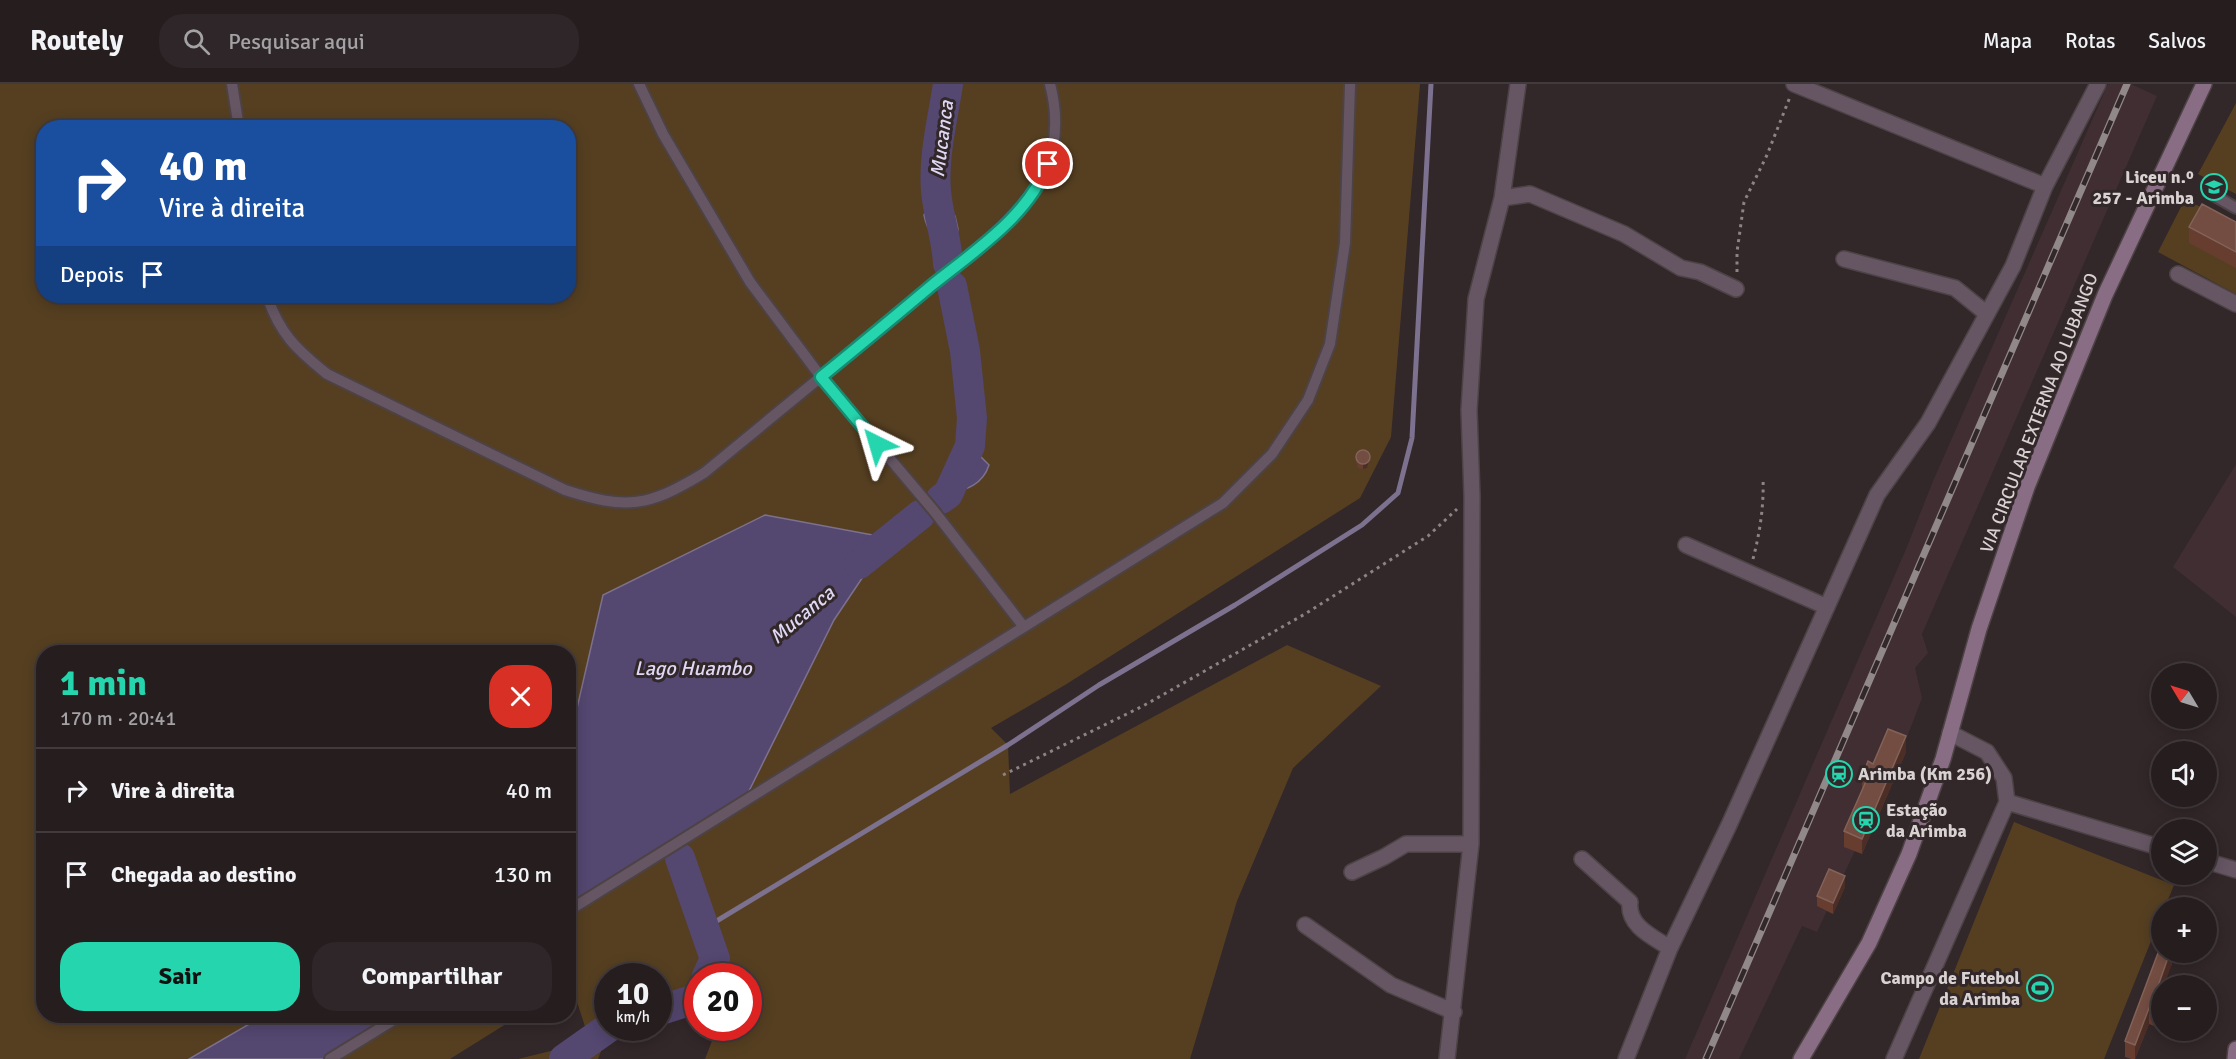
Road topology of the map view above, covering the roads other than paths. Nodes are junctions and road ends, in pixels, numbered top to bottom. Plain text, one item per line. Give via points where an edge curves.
1 (232, 84) edge
2 (639, 84) edge
3 (1050, 84) edge
4 (1350, 84) edge
5 (1518, 84) edge
6 (1795, 84) edge
7 (2098, 84) edge
8 (2205, 84) edge
9 (238, 120) edge
10 (2045, 186) junction
11 (2208, 192) dead end
12 (1502, 198) junction
13 (2236, 208) edge
14 (1844, 259) dead end
15 (2178, 274) dead end
16 (1736, 289) road end
17 (269, 303) edge
18 (2236, 304) edge
19 (1987, 314) junction
20 (821, 377) junction
21 (1686, 545) dead end
22 (1827, 606) junction
23 (1024, 627) junction
24 (1950, 733) junction
25 (2007, 802) junction
26 (1472, 844) junction
27 (2151, 845) edge
28 (1582, 859) dead end
29 (2217, 864) edge
30 (2236, 870) edge
31 (1352, 872) dead end
32 (576, 906) edge
33 (1305, 925) dead end
34 (1670, 948) junction
35 (1454, 1012) junction
36 (389, 1023) edge
37 (2236, 1049) edge
38 (330, 1059) edge
39 (1447, 1059) edge
40 (1626, 1059) edge
41 (1801, 1059) edge
42 (1894, 1059) edge
43 (2235, 1059) edge

1 - 9 lane
2 - 20 lane via 663,134 750,282
3 - 20 lane via 1056,107 1054,147 1041,181 1018,211
4 - 23 lane via 1345,243 1330,344 1308,400 1272,454 1223,502
5 - 12 street
6 - 10 street
7 - 10 street
8 - 24 main road, VIA CIRCULAR EXTERNA AO LUBANGO via 2105,295 2027,487 1979,629
10 - 19 street via 2013,266
11 - 13 lane
12 - 16 street via 1530,194 1624,234 1681,268 1700,272
12 - 26 street via 1476,299 1469,410
14 - 19 street via 1955,288
15 - 18 street
17 - 20 lane via 275,320 297,350 327,374 565,490 625,504 652,500 704,473
19 - 22 street via 1929,423 1877,495
20 - 23 lane via 934,511
21 - 22 street
22 - 34 street
23 - 32 lane
24 - 25 street via 1987,752 2004,777
24 - 41 main road, VIA CIRCULAR EXTERNA AO LUBANGO via 1909,854 1869,943
25 - 27 street
25 - 42 street
26 - 31 street via 1406,844
26 - 35 street
28 - 34 street via 1630,902 1634,923
29 - 30 street
33 - 35 street via 1392,985
34 - 40 street
35 - 39 street
36 - 38 lane
37 - 43 main road

